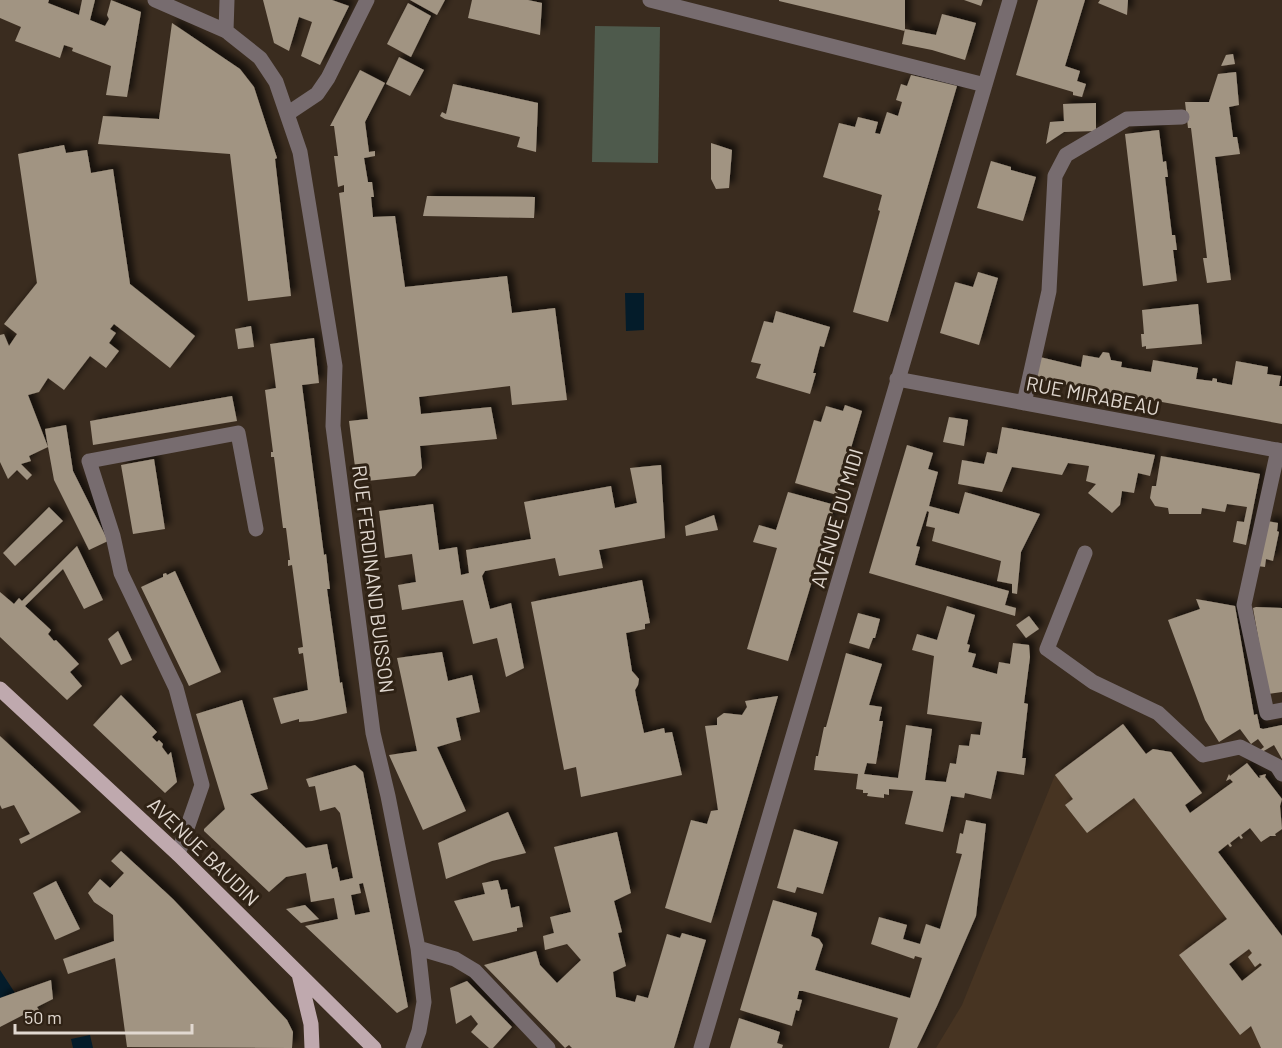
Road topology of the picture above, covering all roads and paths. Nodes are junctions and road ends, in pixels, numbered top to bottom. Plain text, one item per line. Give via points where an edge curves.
1 (155, 0) edge
2 (227, 0) edge
3 (367, 0) edge
4 (650, 0) edge
5 (1010, 0) edge
6 (226, 31) junction
7 (985, 85) junction
8 (287, 114) junction
9 (1182, 117) dead end
10 (897, 380) junction
11 (1024, 403) junction
12 (1280, 451) edge
13 (256, 529) dead end
14 (1085, 553) dead end
15 (0, 688) edge
16 (1282, 710) edge
17 (1282, 774) edge
18 (178, 854) junction
19 (418, 948) junction
20 (299, 974) junction
21 (312, 1048) edge
22 (374, 1048) edge
23 (413, 1048) edge
24 (548, 1048) edge
25 (701, 1048) edge

1 - 6 street, RUE FERDINAND BUISSON
2 - 6 street
3 - 8 street via 317,94
4 - 7 street
5 - 7 street, AVENUE DU MIDI
6 - 8 street, RUE FERDINAND BUISSON via 260,58 276,82
7 - 10 street, AVENUE DU MIDI
8 - 19 street, RUE FERDINAND BUISSON via 300,152 335,366 333,426 373,734
9 - 11 street via 1127,119 1066,155 1055,176 1049,291
10 - 11 street, RUE MIRABEAU
10 - 25 street, AVENUE DU MIDI
11 - 12 street, RUE MIRABEAU
12 - 16 street via 1244,605 1267,713
13 - 18 street via 238,434 89,461 121,573 176,688 202,785
14 - 17 street via 1047,649 1093,682 1158,713 1203,755 1240,747 1277,766
15 - 18 main road, AVENUE BAUDIN
18 - 20 main road, AVENUE BAUDIN
19 - 23 street, RUE FERDINAND BUISSON via 423,1002
19 - 24 street via 456,959 475,970
20 - 21 main road via 311,1024
20 - 22 main road, AVENUE BAUDIN

